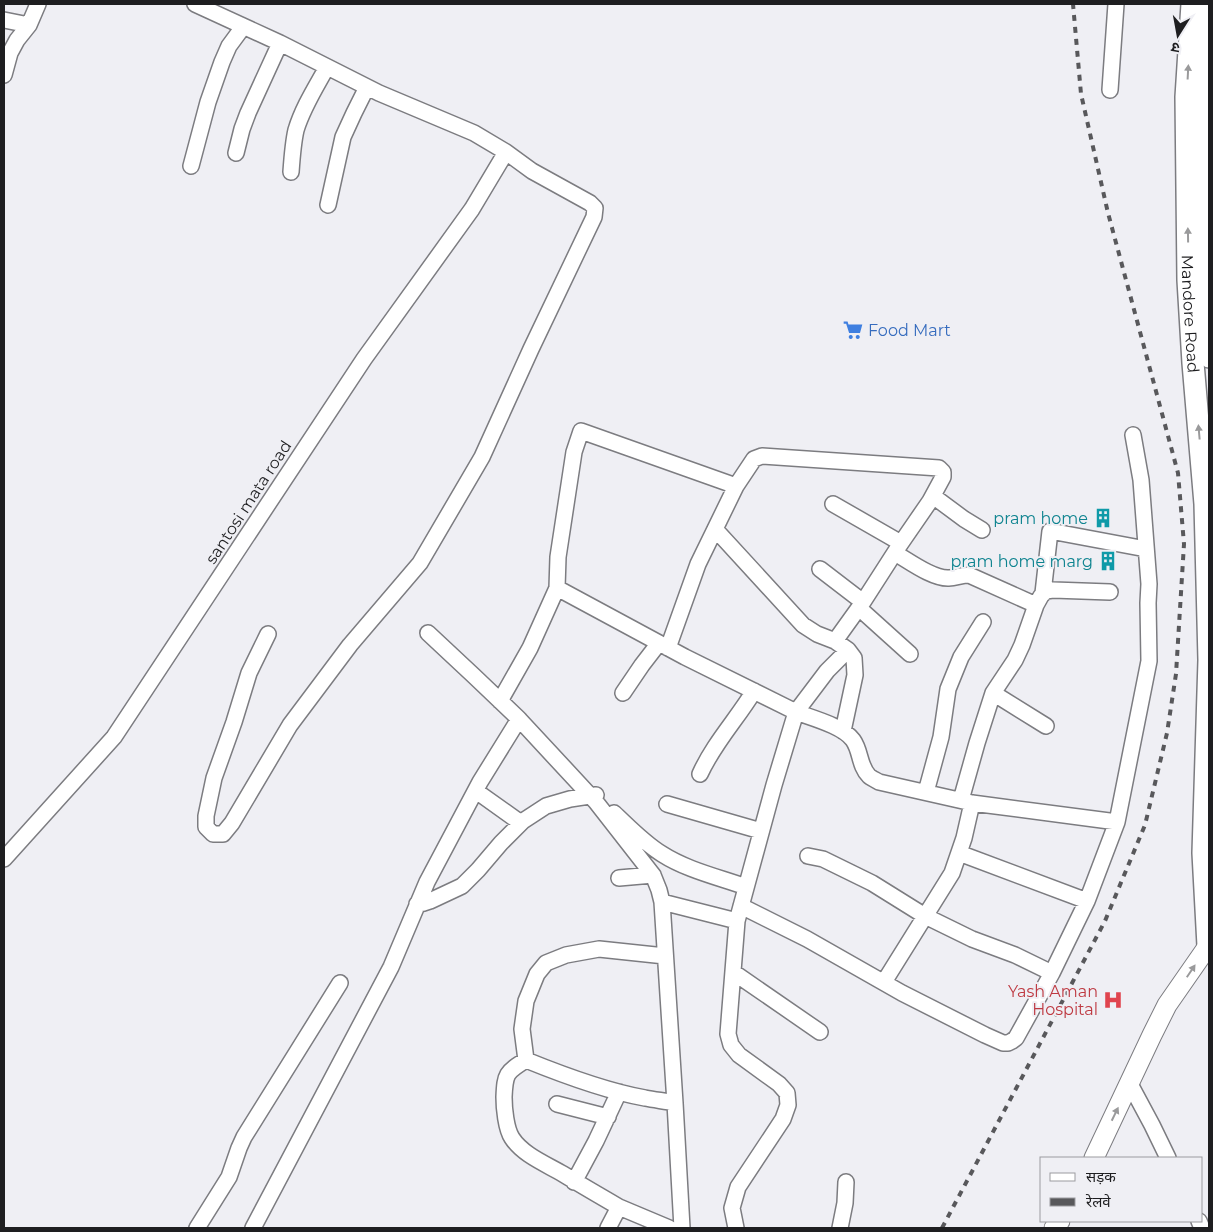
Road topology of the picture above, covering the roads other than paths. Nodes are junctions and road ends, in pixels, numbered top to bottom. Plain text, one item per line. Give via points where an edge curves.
1 (38, 4) edge
2 (196, 4) edge
3 (1116, 4) edge
4 (1192, 4) edge
5 (1209, 12) edge
6 (4, 20) edge
7 (29, 25) junction
8 (243, 27) junction
9 (280, 43) junction
10 (327, 67) junction
11 (4, 75) edge
12 (367, 87) junction
13 (1110, 90) dead end
14 (506, 152) junction
15 (236, 153) dead end
16 (191, 166) dead end
17 (291, 172) dead end
18 (328, 205) dead end
19 (1207, 267) edge
20 (1209, 351) edge
21 (1133, 435) dead end
22 (736, 486) junction
23 (933, 496) junction
24 (833, 504) dead end
25 (715, 529) junction
26 (982, 530) dead end
27 (898, 548) junction
28 (1146, 549) junction
29 (820, 569) dead end
30 (557, 588) junction
31 (1110, 592) dead end
32 (1040, 599) junction
33 (861, 605) junction
34 (983, 622) dead end
35 (428, 633) dead end
36 (268, 634) dead end
37 (835, 641) junction
38 (664, 645) junction
39 (848, 650) junction
40 (910, 654) dead end
41 (754, 691) junction
42 (622, 693) dead end
43 (993, 693) junction
44 (500, 701) junction
45 (796, 712) junction
46 (518, 719) junction
47 (1046, 726) dead end
48 (843, 731) junction
49 (700, 774) dead end
50 (476, 791) junction
51 (926, 792) junction
52 (591, 796) junction
53 (967, 802) junction
54 (667, 804) dead end
55 (1117, 822) junction
56 (521, 823) junction
57 (761, 831) junction
58 (959, 853) junction
59 (808, 856) dead end
60 (4, 859) edge
61 (653, 875) junction
62 (619, 878) dead end
63 (746, 887) junction
64 (1086, 901) junction
65 (662, 902) junction
66 (418, 904) junction
67 (739, 913) junction
68 (925, 916) junction
69 (1208, 949) edge
70 (665, 956) junction
71 (733, 972) junction
72 (1052, 973) junction
73 (884, 982) junction
74 (340, 983) dead end
75 (820, 1032) dead end
76 (526, 1060) junction
77 (1130, 1084) junction
78 (619, 1092) junction
79 (676, 1103) junction
80 (557, 1104) dead end
81 (608, 1117) junction
82 (1094, 1157) edge
83 (1168, 1157) edge
84 (574, 1182) junction
85 (846, 1182) dead end
86 (620, 1207) junction
87 (197, 1228) edge
88 (253, 1228) edge
89 (608, 1228) edge
90 (669, 1228) edge
91 (682, 1228) edge
92 (736, 1228) edge
93 (840, 1228) edge

1 - 7 street
2 - 8 street
3 - 13 street
69 -> 4 highway, Mandore Road via 1203,853 1209,660 1205,523 1188,280 1186,97
5 - 19 highway, Mandore Road via 1203,96
6 - 7 street
7 - 11 street via 17,40
8 - 9 street
8 - 16 street via 222,62
9 - 10 street
9 - 15 street via 248,113
10 - 12 street
10 - 17 street via 301,116 294,140
12 - 14 street via 474,133
12 - 18 street via 343,137
14 - 36 street via 532,171 590,203 595,208 594,217 482,457 420,563 350,644 290,724 223,834 213,834 206,827 206,816 214,778 249,674
14 - 60 street, santosi mata road via 472,209 364,358 114,737
19 - 20 highway, Mandore Road
21 - 28 street via 1141,480
22 - 23 street via 754,459 762,456 939,468 943,477
22 - 25 street
22 - 30 street via 581,431 574,452
23 - 26 street
23 - 27 street
24 - 27 street
25 - 37 street via 803,625
25 - 38 street
27 - 32 street via 934,576 950,579 968,575
27 - 33 street
28 - 32 street via 1050,531
28 - 55 street via 1149,661
29 - 33 street
30 - 38 street
30 - 44 street via 530,648
31 - 32 street via 1053,590 1046,591
32 - 43 street via 1015,660
33 - 37 street
33 - 40 street
34 - 51 street via 961,657 948,689 941,737
35 - 44 street
37 - 39 street
38 - 41 street
38 - 42 street via 642,665
39 - 45 street
39 - 48 street via 854,658 855,675
41 - 45 street
41 - 49 street via 714,746
43 - 47 street
43 - 53 street via 977,743
44 - 46 street
45 - 48 street
45 - 57 street
46 - 50 street
46 - 52 street
48 - 51 street via 857,746 862,767 869,776 879,782
50 - 56 street
50 - 66 street
51 - 53 street
52 - 56 street via 546,806
52 - 61 street
52 - 63 street via 597,795 634,832 662,854 687,867
53 - 55 street
53 - 58 street via 964,838
54 - 57 street
55 - 64 street
56 - 66 street via 462,886
57 - 63 street
58 - 64 street
58 - 68 street via 952,873
59 - 68 street via 823,859 872,883
61 - 62 street
61 - 65 street
63 - 67 street
64 - 72 street
65 - 67 street
65 - 70 street
66 - 88 street via 391,967
67 - 71 street
67 - 73 street via 807,939
68 - 72 street via 972,940 1015,955
68 - 73 street
77 -> 69 main road via 1167,1005
70 - 76 street via 599,949 566,955 546,964 537,974 526,1001 522,1029
70 - 79 street
71 - 75 street
71 - 92 street via 728,1034 731,1045 739,1055 779,1084 787,1093 788,1105 783,1119 738,1187 732,1208
72 - 73 street via 1016,1038 1008,1043 985,1035
74 - 87 street via 244,1137 228,1178
76 - 78 street
76 - 84 street via 507,1075 504,1100 511,1136 530,1155
82 -> 77 main road
77 - 83 street
78 - 79 street
78 - 81 street
79 - 91 street
80 - 81 street
81 - 84 street
84 - 86 street
85 - 93 street
86 - 89 street
86 - 90 street

